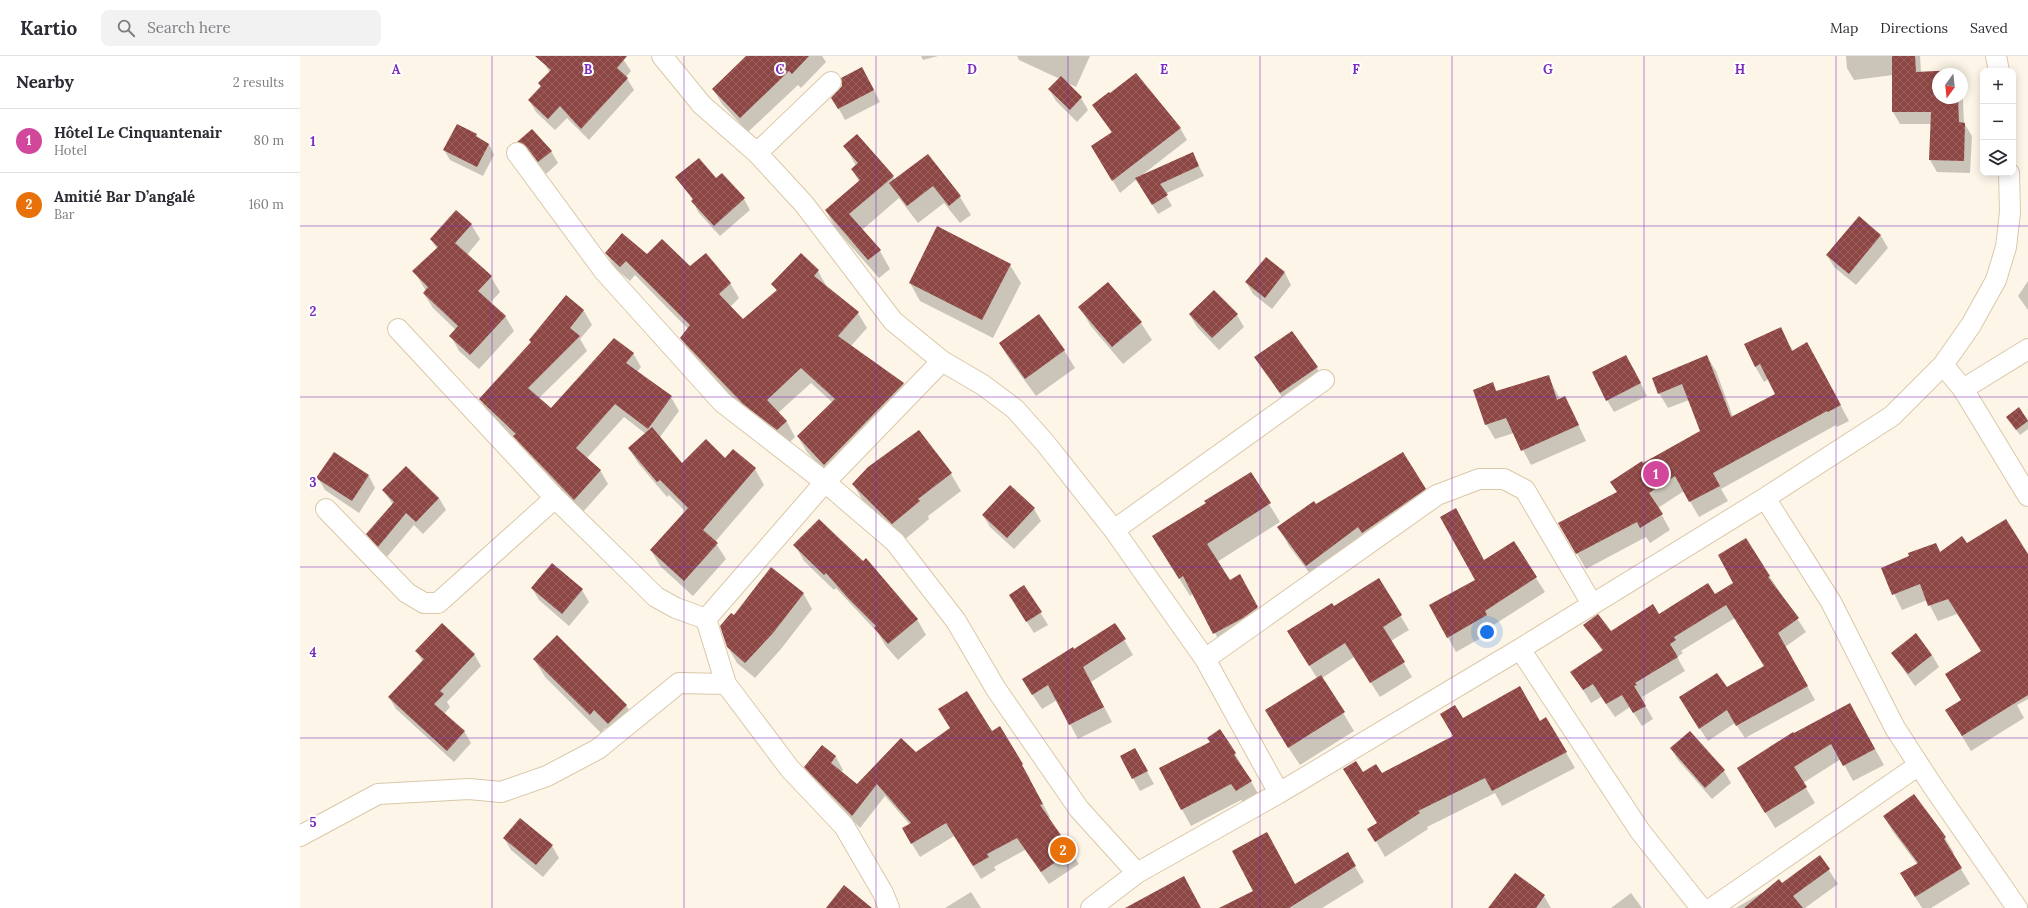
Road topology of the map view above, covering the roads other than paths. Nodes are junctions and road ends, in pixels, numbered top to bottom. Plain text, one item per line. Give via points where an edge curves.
1 (662, 56) edge
2 (1996, 56) edge
3 (1998, 68) edge
4 (830, 82) dead end
5 (517, 153) dead end
6 (757, 154) junction
7 (2009, 176) edge
8 (398, 329) dead end
9 (2028, 349) edge
10 (942, 361) junction
11 (1943, 365) junction
12 (1324, 380) dead end
13 (1963, 389) junction
14 (825, 482) junction
15 (2028, 496) edge
16 (555, 498) junction
17 (1765, 498) junction
18 (326, 509) dead end
19 (1114, 530) junction
20 (1592, 604) junction
21 (706, 619) junction
22 (1520, 649) junction
23 (1205, 659) junction
24 (726, 684) junction
25 (1919, 765) junction
26 (1279, 793) junction
27 (300, 836) edge
28 (1137, 873) junction
29 (888, 908) edge
30 (1090, 908) edge
31 (1701, 908) edge
32 (1712, 908) edge
33 (2017, 908) edge

1 - 6 street via 702,105
2 - 3 street
4 - 6 street
5 - 14 street via 604,271 722,402
6 - 10 street via 804,204 893,321
7 - 11 street via 2010,212 2006,247 1996,280 1971,325
8 - 16 street
9 - 13 street
10 - 14 street
10 - 19 street via 983,385 1015,409
11 - 13 street
11 - 17 street via 1892,416
12 - 19 street
13 - 15 street
14 - 21 street
14 - 28 street via 896,542 956,621 996,688 1079,809
16 - 18 street via 438,603 424,603 407,593
16 - 21 street via 656,597 676,608
17 - 20 street
17 - 25 street via 1831,602 1895,728
19 - 23 street
20 - 22 street
20 - 23 street via 1525,490 1504,479 1480,479 1437,495
21 - 24 street
22 - 26 street
22 - 31 street via 1640,831
23 - 26 street
24 - 27 street via 679,683 598,749 546,776 501,792 469,789 378,794
24 - 29 street via 790,769 844,826 883,894
25 - 32 street
25 - 33 street
26 - 28 street
28 - 30 street

